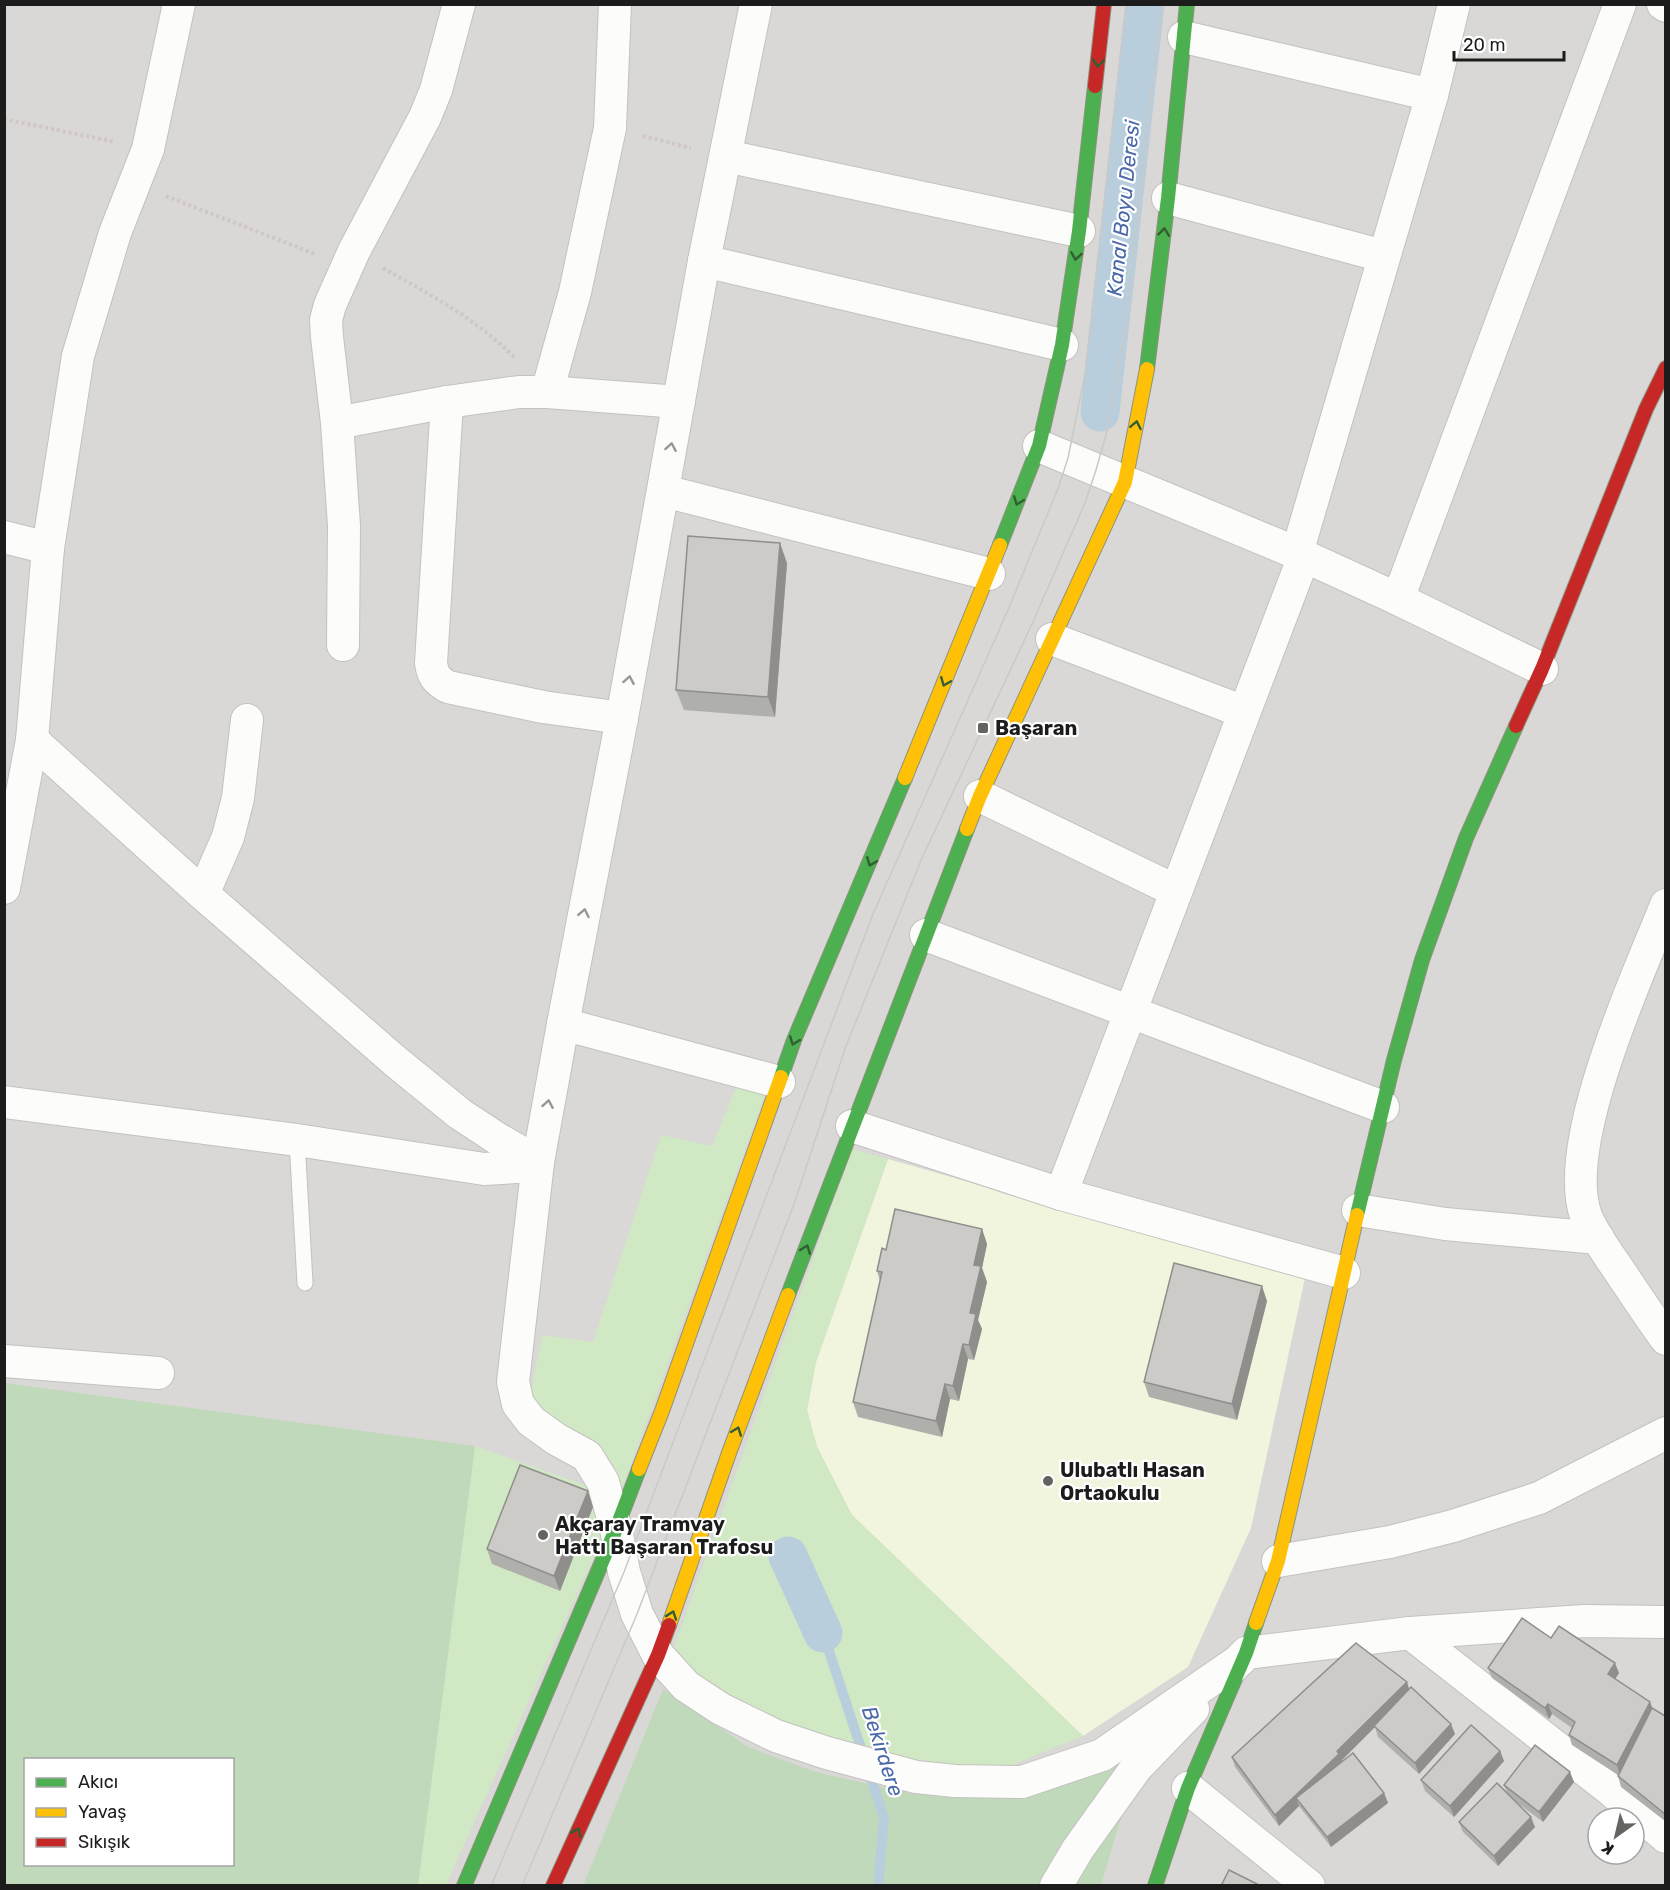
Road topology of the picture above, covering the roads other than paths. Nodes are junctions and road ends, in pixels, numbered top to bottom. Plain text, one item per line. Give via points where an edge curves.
1 (179, 4) edge
2 (459, 4) edge
3 (615, 4) edge
4 (756, 4) edge
5 (1104, 4) edge
6 (1187, 4) edge
7 (1454, 4) edge
8 (1620, 4) edge
9 (1184, 37) junction
10 (1432, 94) junction
11 (726, 156) junction
12 (1168, 198) junction
13 (1079, 231) junction
14 (1383, 256) junction
15 (704, 261) junction
16 (1062, 345) junction
17 (1665, 368) edge
18 (548, 392) junction
19 (447, 402) junction
20 (679, 402) junction
21 (338, 423) junction
22 (1040, 446) junction
23 (1125, 482) junction
24 (664, 491) junction
25 (4, 537) edge
26 (48, 548) junction
27 (1300, 554) junction
28 (989, 574) junction
29 (1398, 599) junction
30 (1052, 639) junction
31 (343, 645) dead end
32 (1542, 669) junction
33 (1244, 712) junction
34 (622, 718) junction
35 (247, 720) dead end
36 (32, 740) junction
37 (980, 796) junction
38 (4, 888) edge
39 (1176, 891) junction
40 (203, 894) junction
41 (1665, 905) edge
42 (926, 934) junction
43 (1130, 1011) junction
44 (562, 1024) junction
45 (779, 1082) junction
46 (4, 1102) edge
47 (1383, 1107) junction
48 (852, 1125) junction
49 (297, 1140) junction
50 (538, 1162) junction
51 (1061, 1194) junction
52 (1358, 1210) junction
53 (1598, 1238) junction
54 (1344, 1273) junction
55 (305, 1283) dead end
56 (1665, 1339) edge
57 (4, 1361) edge
58 (158, 1373) dead end
59 (1665, 1433) edge
60 (616, 1528) junction
61 (1278, 1561) junction
62 (1665, 1622) edge
63 (1410, 1633) junction
64 (658, 1654) junction
65 (1243, 1656) junction
66 (1188, 1788) junction
67 (1665, 1837) edge
68 (464, 1886) edge
69 (553, 1886) edge
70 (1056, 1886) edge
71 (1155, 1886) edge
72 (1309, 1886) edge

1 - 26 street via 148,149 115,233 78,356
2 - 21 street via 425,117 330,305 327,337
3 - 18 street via 610,128 575,292
4 - 11 street
5 -> 13 main road
6 - 9 main road
7 - 10 street
8 - 29 street
9 - 10 street
9 - 12 main road
10 - 14 street
11 - 13 street
11 - 15 street
12 - 14 street
23 -> 12 main road via 1146,374
13 -> 16 main road
14 - 27 street
15 - 16 street
15 - 20 street
16 - 22 main road
17 - 32 main road
18 - 19 street
18 - 20 street
19 - 21 street
19 - 34 street via 433,674 448,687 543,707
24 -> 20 street
21 - 31 street via 344,526
22 - 23 street
22 -> 28 main road
23 - 27 street
23 - 30 main road
24 - 28 street
34 -> 24 street
25 - 26 street
26 - 36 street
27 - 29 street
27 - 33 street
28 -> 45 main road
29 - 32 street
30 - 33 street
30 - 37 main road
32 - 47 main road via 1445,891 1422,960
33 - 39 street
44 -> 34 street
35 - 40 street via 238,798 228,837
36 - 38 street
36 - 40 street
37 - 39 street
37 - 42 main road
39 - 43 street
40 - 50 street via 460,1114
41 - 53 street via 1620,1020 1588,1121 1581,1193 1586,1215
42 - 43 street
42 - 48 main road
43 - 47 street
43 - 51 street
44 - 45 street
50 -> 44 street
45 - 60 main road via 662,1411
46 - 49 street
47 - 52 main road
48 - 51 street
64 -> 48 main road
49 - 50 street via 484,1169
49 - 55 lane
50 - 60 street via 513,1382 518,1404 531,1421 587,1456 603,1482
51 - 54 street
52 - 53 street via 1457,1226
52 - 54 main road
53 - 56 street
54 - 61 main road
57 - 58 street
59 - 61 street via 1539,1498 1486,1516 1390,1542
60 - 64 street via 637,1614
60 - 68 main road
61 - 65 main road
62 - 63 street via 1584,1621
63 - 65 street
63 - 67 street
64 - 65 street via 686,1686 721,1709 776,1736 916,1776 1022,1782 1102,1755
69 -> 64 main road
65 - 66 main road
65 - 70 street via 1136,1768
66 - 71 main road
66 - 72 street

